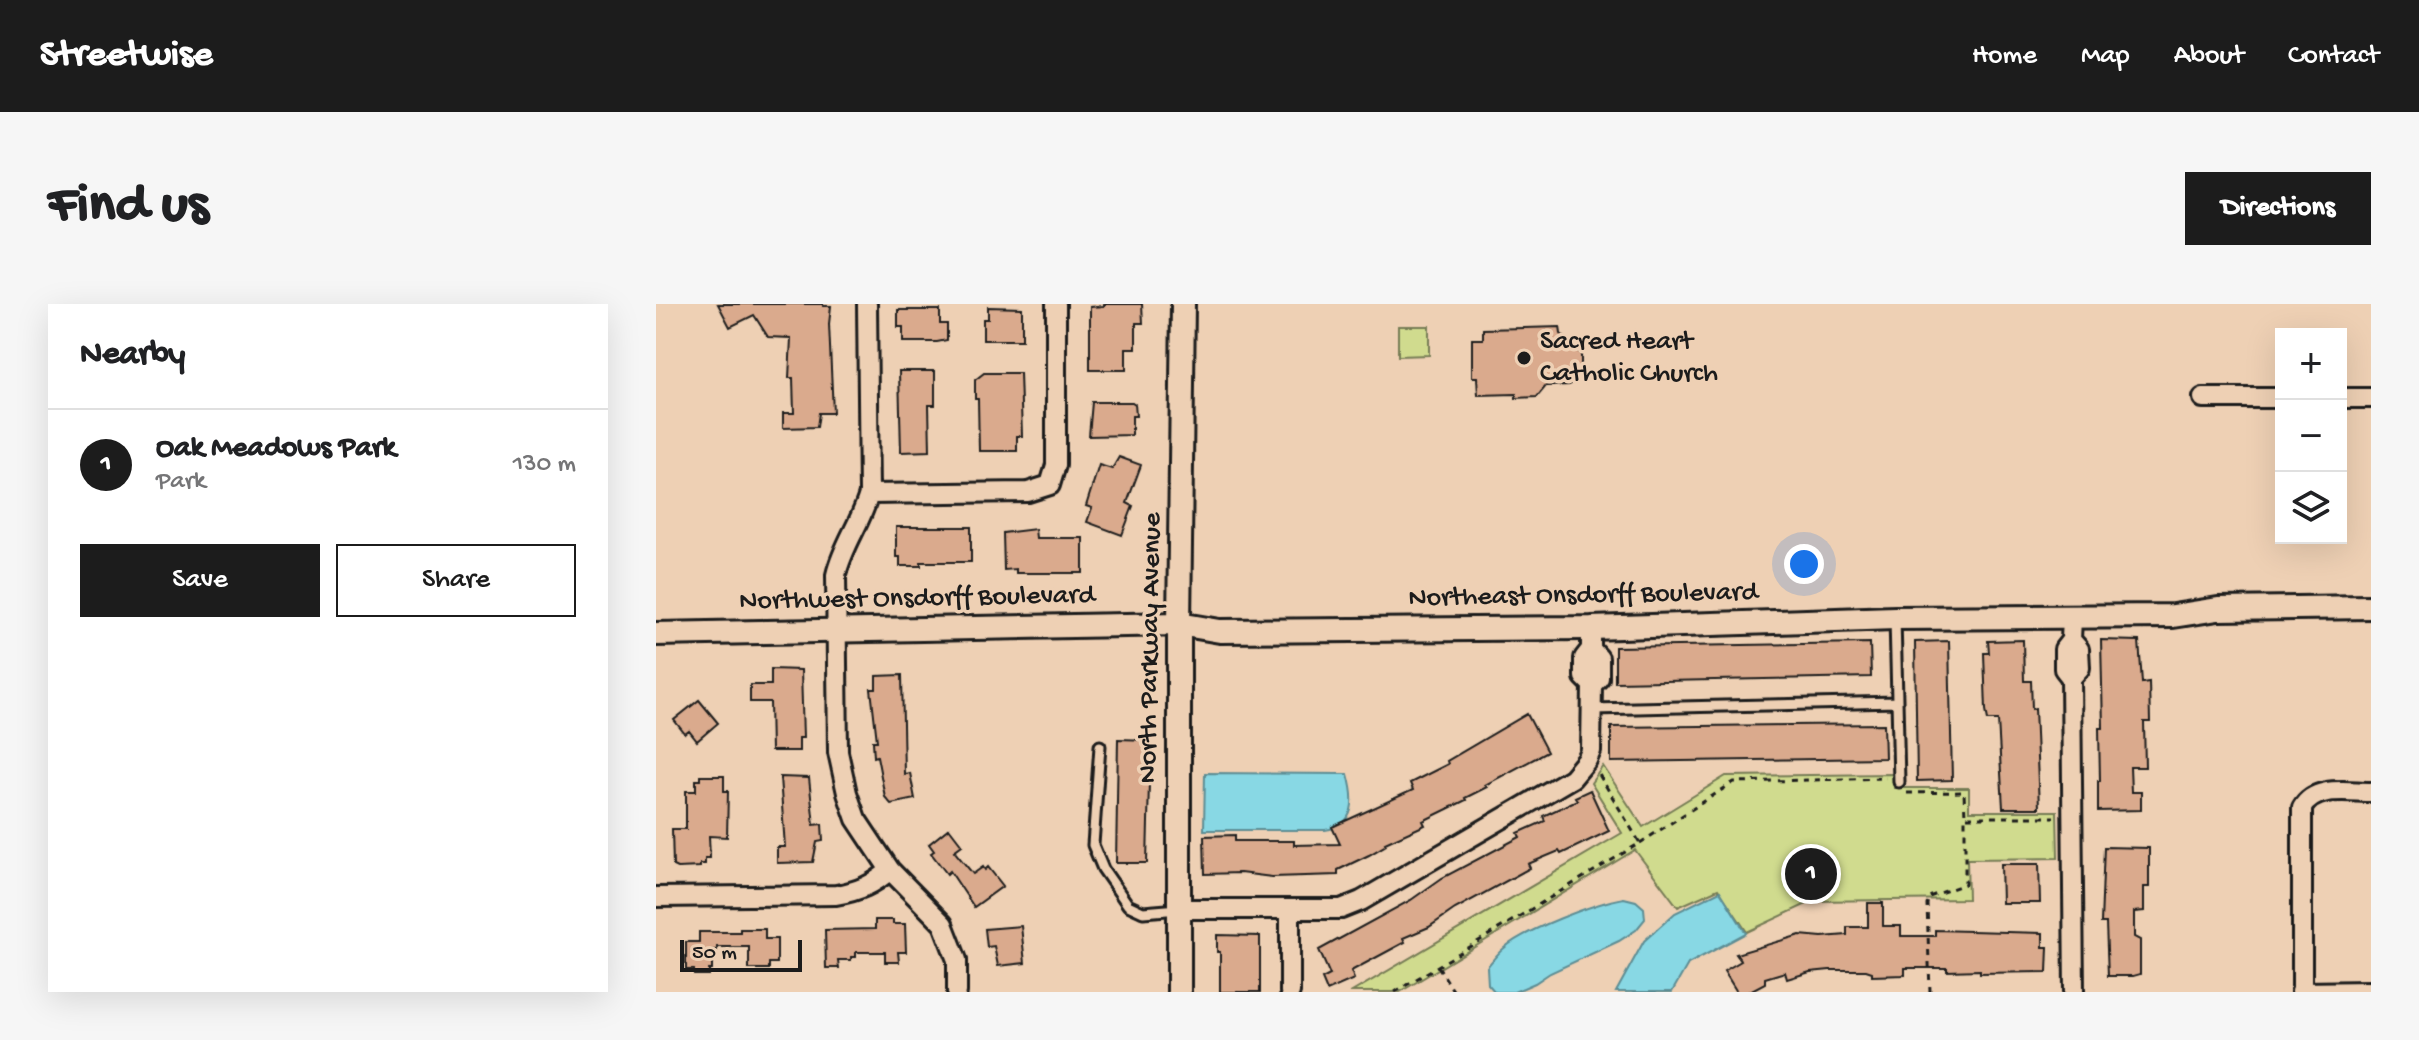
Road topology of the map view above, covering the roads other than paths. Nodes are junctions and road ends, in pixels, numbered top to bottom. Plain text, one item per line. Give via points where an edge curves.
1 (867, 304) edge
2 (1056, 304) edge
3 (1183, 304) edge
4 (2203, 398) dead end
5 (2275, 398) edge
6 (2347, 398) edge
7 (2371, 398) edge
8 (869, 494) junction
9 (2371, 607) edge
10 (2072, 617) junction
11 (1895, 618) junction
12 (1179, 624) junction
13 (837, 631) junction
14 (656, 634) edge
15 (1591, 639) junction
16 (1897, 702) junction
17 (1592, 709) junction
18 (1100, 746) dead end
19 (1899, 782) dead end
20 (2371, 792) edge
21 (890, 870) junction
22 (656, 897) edge
23 (1179, 909) junction
24 (1290, 910) junction
25 (2371, 991) edge
26 (957, 992) edge
27 (1179, 992) edge
28 (1290, 992) edge
29 (2074, 992) edge
30 (2302, 992) edge

1 - 8 street
2 - 8 street via 1056,465 1050,485 1028,492
3 - 12 street, North Parkway Avenue
4 - 5 street
6 - 7 street
8 - 13 street via 836,575
9 - 10 street, Northeast Onsdorff Boulevard
10 - 11 street, Northeast Onsdorff Boulevard
10 - 29 street via 2071,640 2079,649 2080,668 2071,678
11 - 15 street, Northeast Onsdorff Boulevard
11 - 16 lane
12 - 13 street, Northwest Onsdorff Boulevard
12 - 15 street, Northeast Onsdorff Boulevard via 1220,631
12 - 23 street, North Parkway Avenue
13 - 14 street, Northwest Onsdorff Boulevard
13 - 21 street via 842,773 856,819
15 - 17 street via 1599,658
16 - 17 lane
16 - 19 lane
17 - 24 street via 1587,760 1572,778 1361,901 1341,909
18 - 23 lane via 1093,845 1103,869 1128,905 1143,912
20 - 30 street via 2320,793 2306,801 2300,815
21 - 22 street via 874,884 836,895
21 - 26 street via 943,924 957,960
23 - 24 street
23 - 27 street, North Parkway Avenue
24 - 28 street
25 - 30 street

